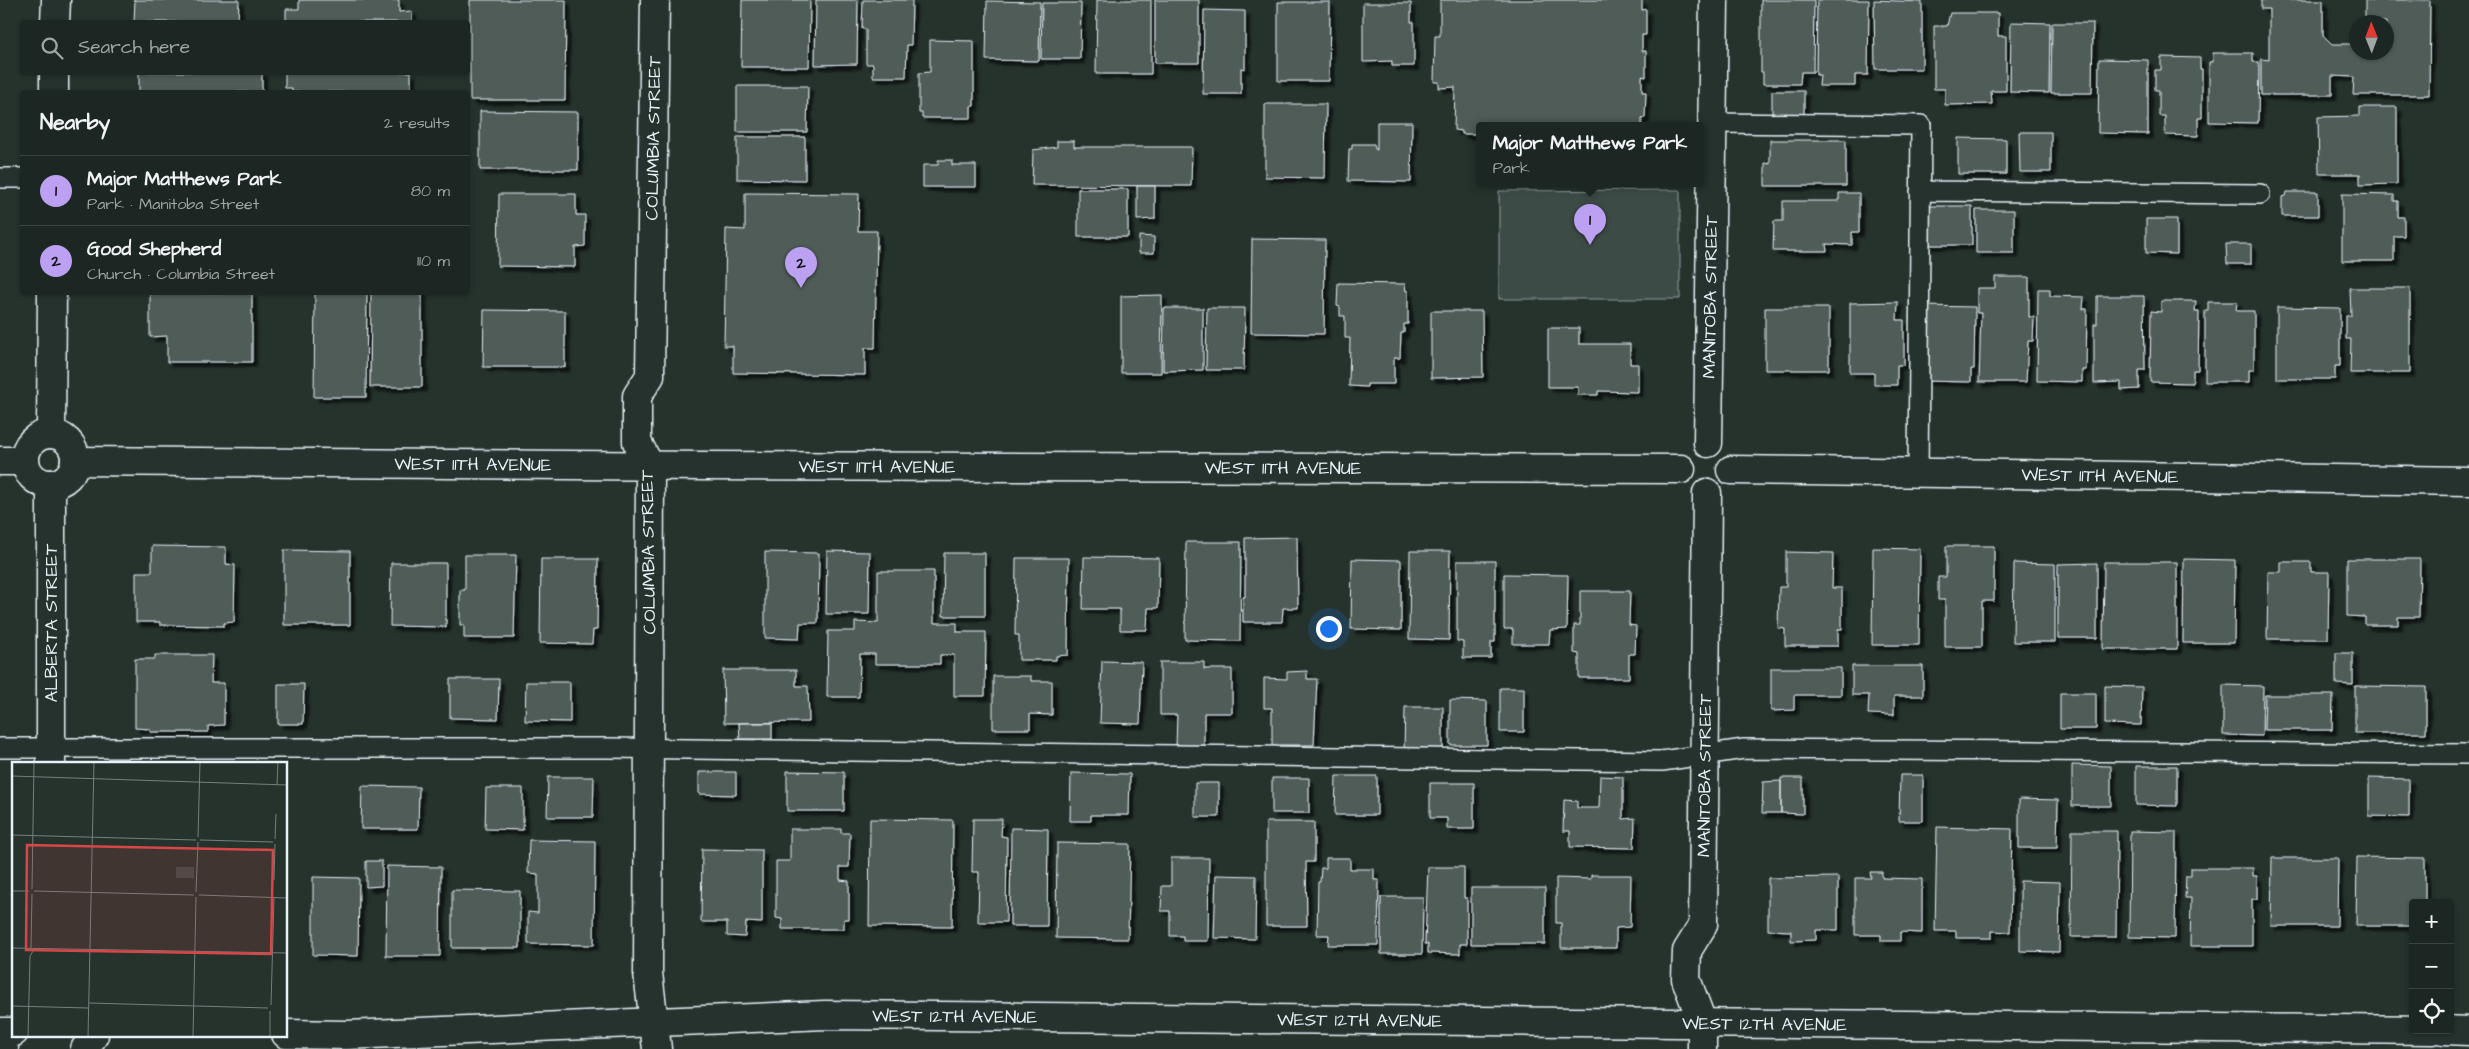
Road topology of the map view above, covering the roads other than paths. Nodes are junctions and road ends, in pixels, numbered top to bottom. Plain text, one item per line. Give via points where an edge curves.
1 (56, 0) edge
2 (656, 0) edge
3 (1714, 0) edge
4 (55, 20) edge
5 (54, 75) edge
6 (54, 90) edge
7 (1712, 123) junction
8 (0, 178) edge
9 (20, 178) edge
10 (1920, 190) junction
11 (2260, 194) dead end
12 (52, 295) edge
13 (51, 434) junction
14 (1708, 444) junction
15 (12, 461) edge
16 (75, 461) junction
17 (650, 466) junction
18 (1681, 469) junction
19 (1731, 470) junction
20 (1918, 474) junction
21 (2469, 481) edge
22 (51, 484) junction
23 (1707, 493) junction
24 (0, 748) edge
25 (649, 749) junction
26 (2469, 754) edge
27 (51, 755) edge
28 (1704, 755) junction
29 (654, 1022) junction
30 (1702, 1022) junction
31 (2409, 1030) edge
32 (2454, 1030) edge
33 (2469, 1031) edge
34 (288, 1034) edge
35 (93, 1036) edge
36 (0, 1042) edge
37 (4, 1049) edge
38 (85, 1049) edge
39 (657, 1049) edge
40 (1702, 1049) edge

1 - 4 street
2 - 17 street, COLUMBIA STREET via 650,376 637,396 637,442
3 - 7 street, MANITOBA STREET
5 - 6 street
7 - 10 lane via 1921,125
7 - 14 street, MANITOBA STREET
8 - 9 lane
10 - 11 lane
10 - 20 lane
12 - 13 street
13 - 15 street via 31,441 26,451
13 - 16 street via 61,436 69,443
14 - 18 street via 1697,445 1688,451 1682,459
14 - 19 street via 1725,452
15 - 22 street via 33,478
16 - 17 street, WEST 11TH AVENUE
16 - 22 street via 67,477
17 - 18 street, WEST 11TH AVENUE
17 - 25 street, COLUMBIA STREET
18 - 23 street via 1689,486
19 - 20 street, WEST 11TH AVENUE
19 - 23 street via 1723,486
20 - 21 street, WEST 11TH AVENUE
22 - 27 street, ALBERTA STREET
23 - 28 street, MANITOBA STREET
24 - 27 lane
25 - 27 lane
25 - 28 lane via 1662,761
25 - 29 street, COLUMBIA STREET via 648,973
26 - 28 lane via 1744,749
28 - 30 street, MANITOBA STREET via 1703,926 1687,951 1686,979
29 - 30 street, WEST 12TH AVENUE via 825,1015
29 - 34 street, WEST 12TH AVENUE via 346,1035
29 - 39 street, COLUMBIA STREET
30 - 31 street, WEST 12TH AVENUE
30 - 40 street, MANITOBA STREET
32 - 33 street
35 - 38 street
36 - 37 street

